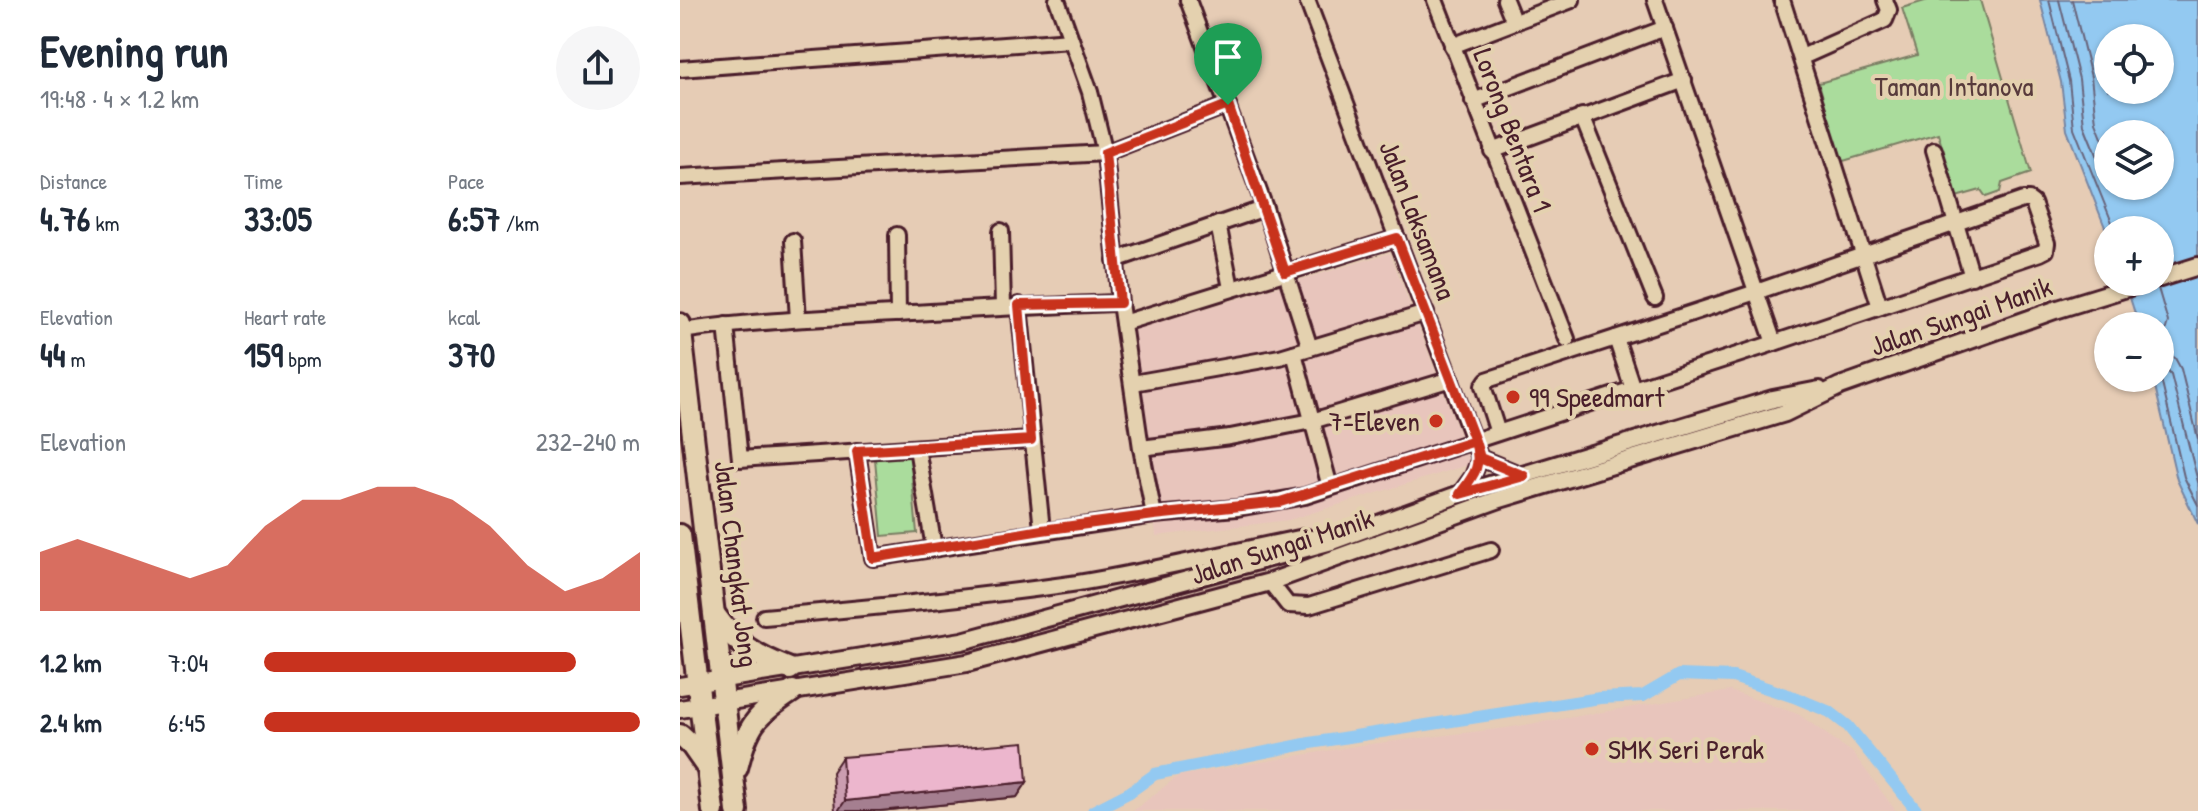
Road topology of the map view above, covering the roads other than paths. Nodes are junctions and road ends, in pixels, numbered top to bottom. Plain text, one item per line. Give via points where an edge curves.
1 (1057, 0) edge
2 (1188, 0) edge
3 (1307, 0) edge
4 (1435, 0) edge
5 (1505, 0) edge
6 (1655, 0) edge
7 (1782, 0) edge
8 (1885, 0) edge
9 (1567, 1) edge
10 (1514, 22) junction
11 (1665, 28) junction
12 (1071, 40) junction
13 (1452, 46) junction
14 (1802, 57) junction
15 (680, 69) edge
16 (1684, 80) junction
17 (1473, 101) junction
18 (1228, 105) junction
19 (1582, 116) junction
20 (1934, 150) dead end
21 (1492, 151) junction
22 (1105, 153) junction
23 (680, 177) edge
24 (1265, 208) junction
25 (1955, 223) junction
26 (1218, 224) junction
27 (1001, 231) dead end
28 (897, 235) dead end
29 (1397, 238) junction
30 (793, 241) dead end
31 (1864, 255) junction
32 (1115, 260) junction
33 (2198, 266) edge
34 (1285, 272) junction
35 (2174, 274) edge
36 (1972, 277) junction
37 (1231, 288) junction
38 (1756, 292) junction
39 (2100, 296) edge
40 (1655, 298) dead end
41 (1120, 303) junction
42 (1019, 305) junction
43 (1003, 306) junction
44 (1880, 307) junction
45 (1426, 313) junction
46 (898, 314) junction
47 (798, 319) junction
48 (1123, 323) junction
49 (680, 324) edge
50 (726, 325) junction
51 (681, 331) edge
52 (1616, 338) junction
53 (1567, 339) dead end
54 (1774, 343) junction
55 (1310, 348) junction
56 (1294, 353) junction
57 (1451, 379) junction
58 (1133, 383) junction
59 (1840, 386) junction
60 (1633, 389) junction
61 (1312, 421) junction
62 (1498, 433) junction
63 (1031, 440) junction
64 (1475, 441) junction
65 (917, 448) junction
66 (1141, 448) junction
67 (857, 451) junction
68 (1480, 458) junction
69 (1524, 476) junction
70 (1330, 487) junction
71 (1460, 494) junction
72 (1154, 515) junction
73 (1042, 530) junction
74 (680, 535) edge
75 (1332, 541) junction
76 (934, 548) junction
77 (1491, 550) dead end
78 (1270, 582) junction
79 (713, 612) junction
80 (689, 617) junction
81 (764, 617) dead end
82 (680, 642) edge
83 (790, 669) junction
84 (723, 679) junction
85 (689, 684) edge
86 (793, 691) junction
87 (726, 703) junction
88 (690, 708) edge
89 (680, 735) edge
90 (708, 769) junction
91 (734, 782) junction
92 (713, 811) edge
93 (737, 811) edge

1 - 12 street
2 - 18 street
3 - 29 street, Jalan Laksamana
4 - 13 street, Lorong Bentara 1
5 - 10 street
6 - 11 street
7 - 14 street
8 - 14 street via 1885,20
9 - 10 street
10 - 13 street
11 - 16 street
11 - 17 street
12 - 15 street
12 - 22 street
13 - 17 street, Lorong Bentara 1
14 - 31 street
16 - 19 street
16 - 38 street
17 - 21 street, Lorong Bentara 1
18 - 22 street
18 - 24 street
19 - 21 street
19 - 40 street
20 - 25 street
21 - 53 street, Lorong Bentara 1
22 - 23 street
22 - 32 street
24 - 26 street
24 - 34 street
25 - 31 street
25 - 36 street
25 - 36 street via 2029,200 2047,243 2040,253
26 - 32 street
26 - 37 street
27 - 43 street
28 - 46 street
29 - 34 street
29 - 45 street, Jalan Laksamana
30 - 47 street
31 - 38 street
31 - 44 street
32 - 41 street
33 - 35 main road
34 - 37 street
34 - 55 street
36 - 44 street
37 - 48 street
38 - 52 street
38 - 54 street
39 - 59 main road, Jalan Sungai Manik
41 - 42 street
41 - 48 street
42 - 43 street
42 - 63 street
43 - 46 street
44 - 54 street
45 - 55 street
45 - 57 street, Jalan Laksamana
46 - 47 street
47 - 50 street
48 - 58 street
49 - 51 highway, Jalan Changkat Jong
50 - 51 street
50 - 67 street via 740,459
51 - 79 highway, Jalan Changkat Jong
52 - 60 street
52 - 62 street via 1484,382
54 - 60 street
55 - 56 street
56 - 58 street
56 - 61 street
57 - 61 street
57 - 64 street, Jalan Laksamana
58 - 66 street
59 - 69 main road, Jalan Sungai Manik via 1773,399
59 - 78 main road, Jalan Sungai Manik via 1785,413 1500,499
60 - 62 street
61 - 66 street
61 - 70 street
62 - 64 street
63 - 65 street
63 - 73 street
64 - 68 street, Jalan Laksamana
64 - 70 street
65 - 67 street
65 - 76 street
66 - 72 street
67 - 76 street via 873,558
68 - 69 street
68 - 71 street
69 - 71 main road, Jalan Sungai Manik
70 - 72 street via 1280,502
71 - 75 main road, Jalan Sungai Manik
72 - 73 street
73 - 76 street
74 - 80 highway, Jalan Changkat Jong
75 - 81 street via 1304,537 1067,584
75 - 83 main road, Jalan Sungai Manik via 962,641
77 - 78 street via 1309,606 1288,605
78 - 86 main road, Jalan Sungai Manik via 967,663
79 - 83 highway via 747,650
79 - 84 highway, Jalan Changkat Jong
80 - 82 highway
80 - 85 highway, Jalan Changkat Jong
83 - 84 main road, Jalan Sungai Manik
84 - 85 main road, Jalan Sungai Manik
84 - 87 highway, Jalan Changkat Jong
85 - 88 highway, Jalan Changkat Jong
86 - 87 main road, Jalan Sungai Manik
86 - 91 highway via 751,726
87 - 88 main road, Jalan Sungai Manik
87 - 91 highway, Jalan Changkat Jong
88 - 90 highway, Jalan Changkat Jong
89 - 90 highway
90 - 92 highway, Jalan Changkat Jong
91 - 93 highway, Jalan Changkat Jong

